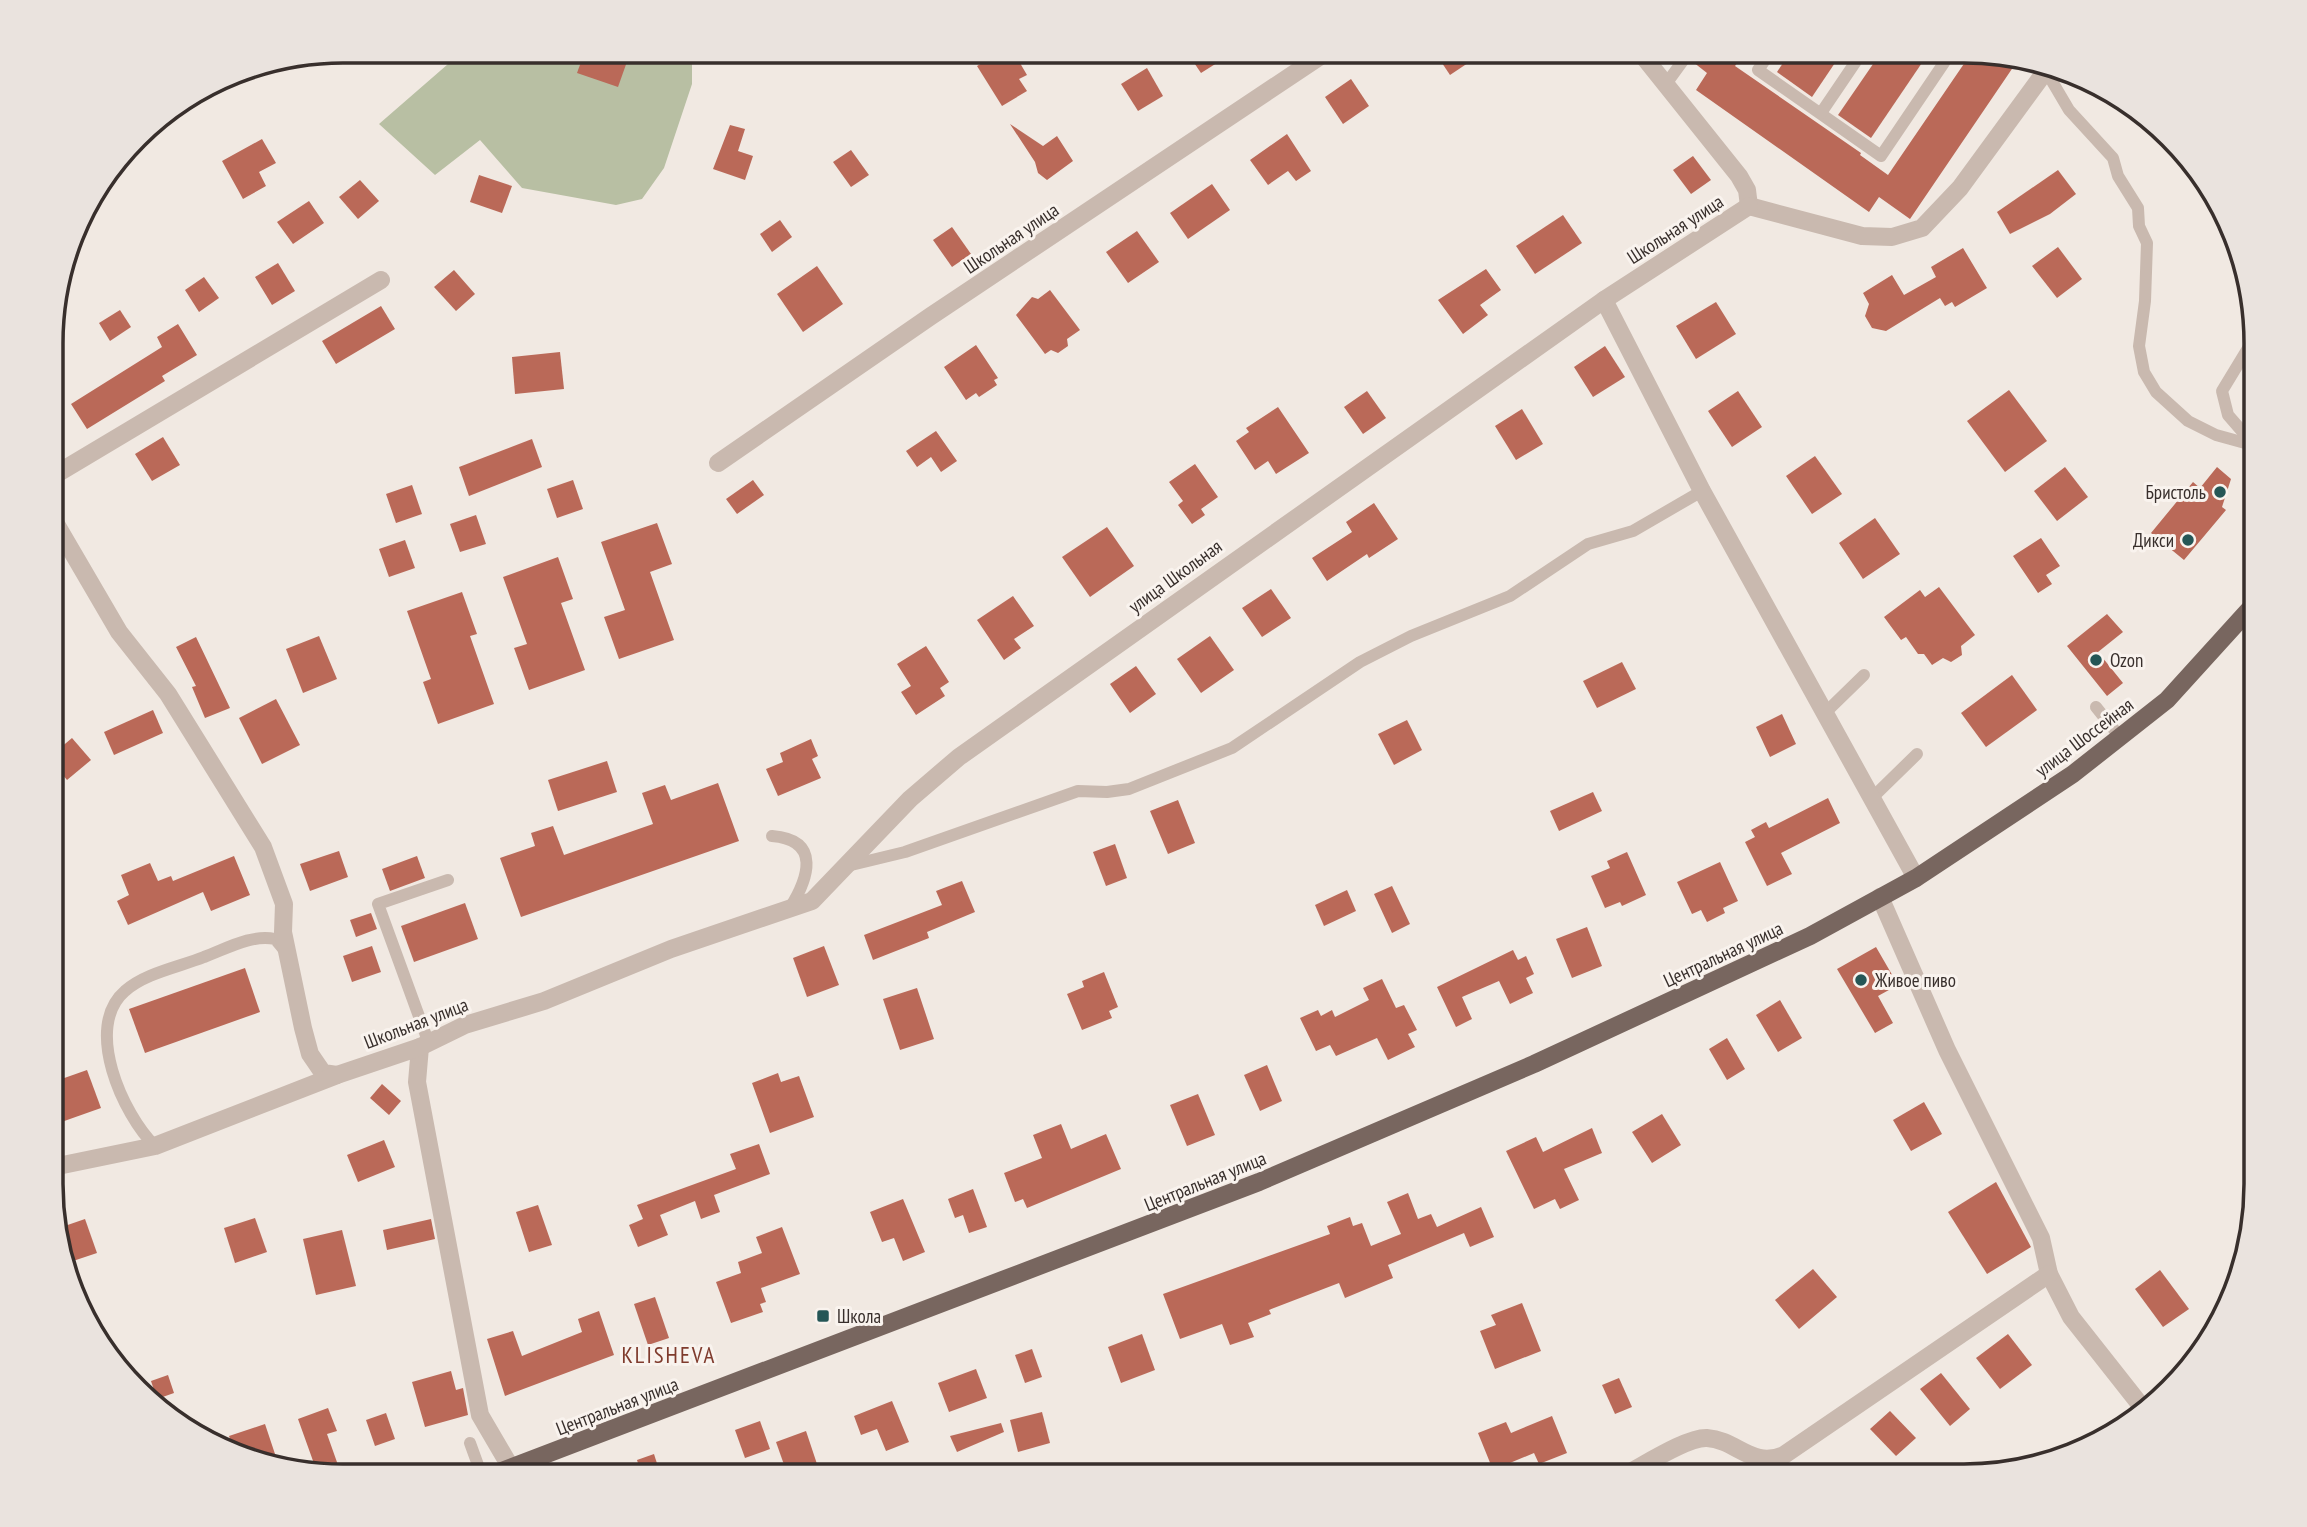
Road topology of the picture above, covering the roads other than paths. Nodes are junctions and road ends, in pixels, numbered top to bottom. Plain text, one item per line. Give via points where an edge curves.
1 (1310, 63) edge
2 (1649, 63) edge
3 (1681, 63) edge
4 (1763, 63) edge
5 (1855, 63) edge
6 (1944, 63) edge
7 (2043, 75) edge
8 (2053, 78) edge
9 (1666, 84) junction
10 (1821, 113) junction
11 (1749, 206) junction
12 (381, 280) dead end
13 (1604, 300) junction
14 (2244, 354) edge
15 (2244, 433) edge
16 (2244, 443) edge
17 (718, 463) dead end
18 (63, 470) edge
19 (1702, 491) junction
20 (63, 536) edge
21 (2244, 615) edge
22 (1864, 675) dead end
23 (2096, 707) dead end
24 (1825, 713) junction
25 (2120, 737) junction
26 (1917, 754) dead end
27 (1871, 798) junction
28 (772, 836) dead end
29 (842, 867) junction
30 (1916, 878) junction
31 (448, 880) dead end
32 (1881, 897) junction
33 (790, 908) junction
34 (287, 954) junction
35 (424, 1044) junction
36 (337, 1074) junction
37 (155, 1146) junction
38 (63, 1165) edge
39 (2049, 1275) junction
40 (2138, 1402) edge
41 (470, 1443) dead end
42 (478, 1464) edge
43 (509, 1464) edge
44 (521, 1464) edge
45 (1647, 1464) edge

1 - 17 street, Школьная улица
2 - 9 street, Школьная улица
3 - 9 lane
4 - 10 lane via 1758,70
5 - 10 lane
6 - 10 lane via 1881,156
7 - 11 street via 1960,188 1931,221 1912,233 1862,236
8 - 16 lane via 2069,110 2113,159 2138,208 2139,226 2147,243 2139,346 2144,372 2156,392 2188,421
9 - 11 street, Школьная улица via 1739,176
11 - 13 street, Школьная улица
12 - 18 street
13 - 19 street
13 - 29 street, улица Школьная via 959,757
14 - 15 lane via 2221,391 2228,415
19 - 24 street
19 - 29 lane via 1633,531 1588,544 1510,596 1360,662 1216,755 1129,789 1078,791 905,852
20 - 34 street via 120,632 168,694 264,847 284,904
21 - 25 main road, улица Шоссейная via 2167,700
22 - 24 lane
23 - 25 lane
24 - 27 street
25 - 30 main road, улица Шоссейная
26 - 27 lane
27 - 30 street
28 - 33 lane via 794,842 808,867 805,883
29 - 33 street, улица Школьная via 811,901
30 - 32 main road, Центральная улица
31 - 35 lane via 378,904
32 - 39 street via 1947,1050 2041,1238
32 - 44 main road, Центральная улица via 1810,936 1547,1058 1259,1182
33 - 35 street, Школьная улица via 671,949 544,1001 465,1025
34 - 36 street via 310,1054 323,1073
34 - 37 lane via 275,939 254,938 149,977 125,990 114,1004 106,1034 111,1064 137,1126
35 - 36 street, Школьная улица
35 - 43 street via 417,1082 480,1415
36 - 37 street, Школьная улица
37 - 38 street, Школьная улица
39 - 40 street via 2071,1317
39 - 45 street via 1784,1455 1764,1461 1714,1440 1697,1439
41 - 42 lane

